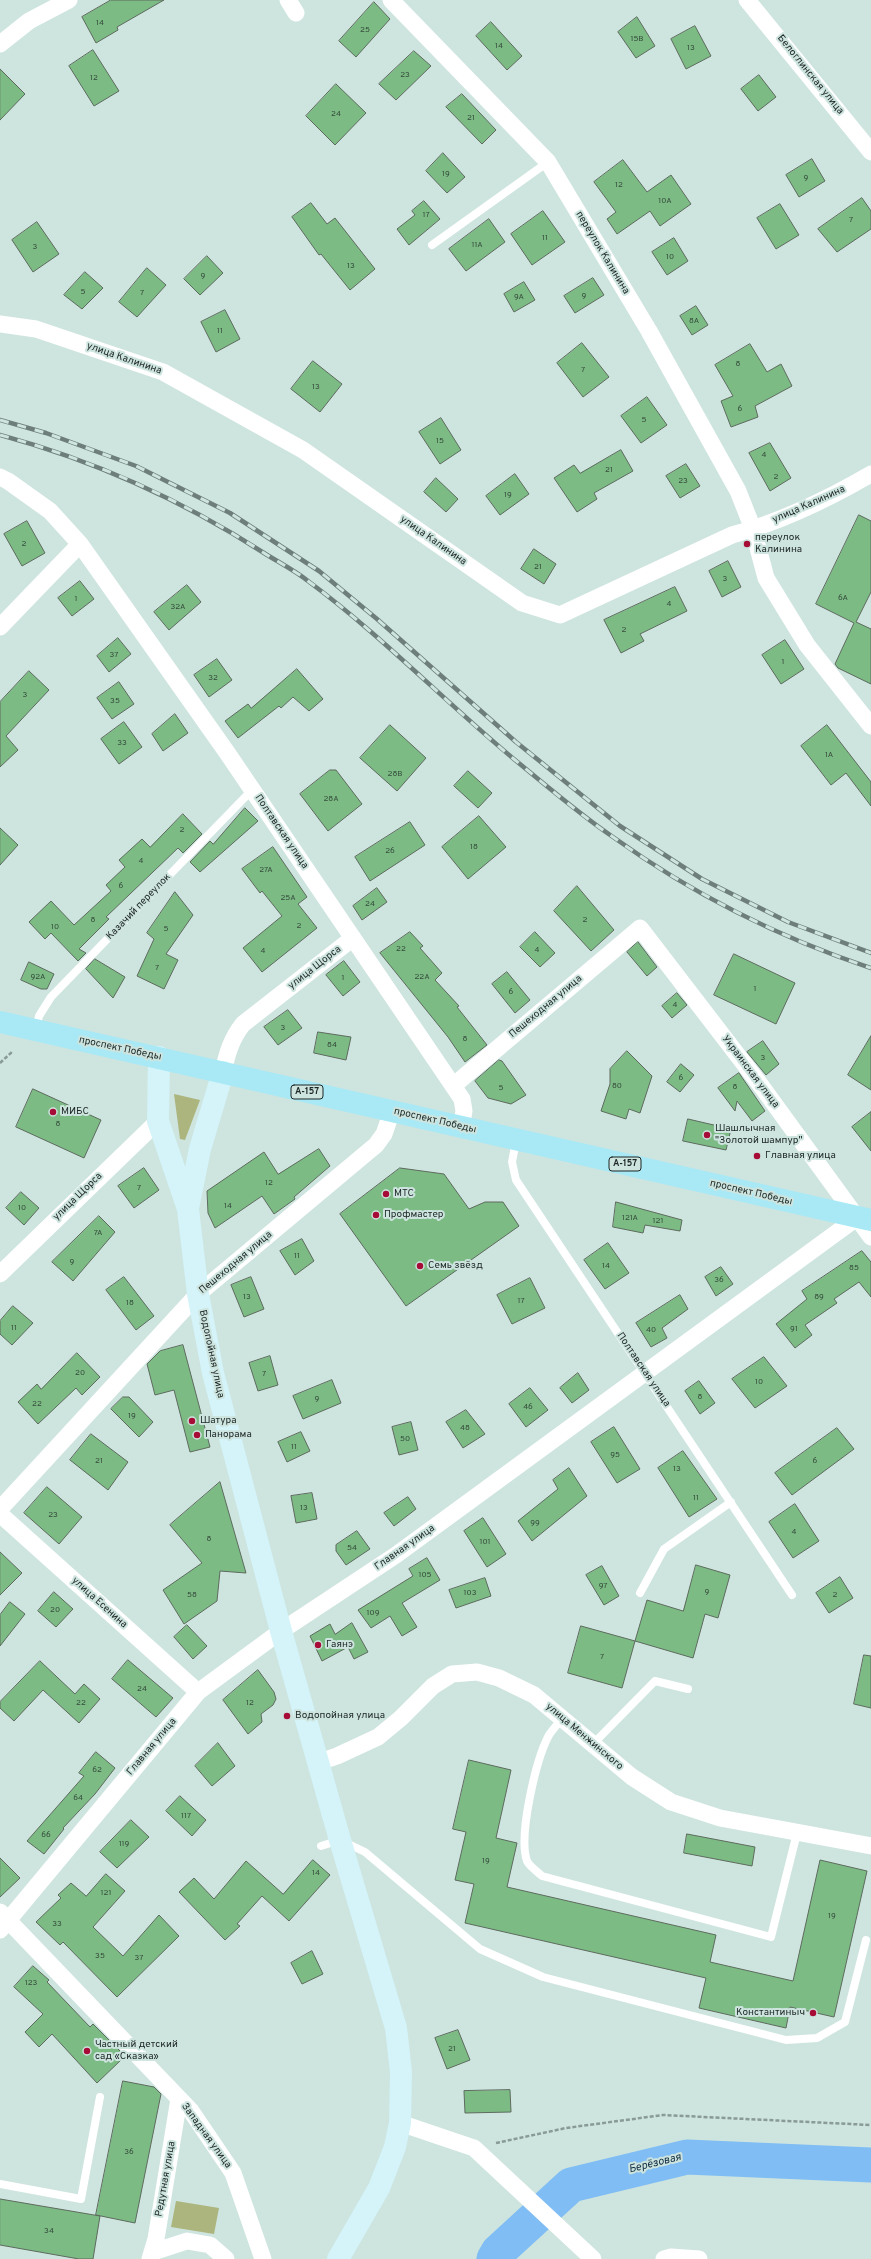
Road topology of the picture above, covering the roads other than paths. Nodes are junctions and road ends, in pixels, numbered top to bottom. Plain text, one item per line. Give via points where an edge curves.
1 (69, 0) edge
2 (392, 0) edge
3 (747, 0) edge
4 (0, 44) edge
5 (871, 152) edge
6 (548, 162) junction
7 (432, 245) dead end
8 (0, 324) edge
9 (871, 474) edge
10 (0, 477) edge
11 (753, 529) junction
12 (80, 544) junction
13 (0, 627) edge
14 (871, 726) edge
15 (252, 790) junction
16 (640, 928) joint
17 (352, 938) junction
18 (0, 1022) edge
19 (35, 1030) junction
20 (159, 1057) junction
21 (223, 1072) junction
22 (453, 1086) junction
23 (392, 1111) junction
24 (158, 1121) junction
25 (461, 1127) junction
26 (517, 1140) junction
27 (188, 1209) junction
28 (864, 1218) edge
29 (871, 1237) edge
30 (0, 1274) edge
31 (198, 1294) junction
32 (646, 1374) junction
33 (731, 1502) junction
34 (0, 1509) edge
35 (0, 1514) edge
36 (640, 1593) dead end
37 (792, 1595) dead end
38 (281, 1631) junction
39 (688, 1689) dead end
40 (198, 1692) junction
41 (562, 1718) junction
42 (592, 1745) junction
43 (319, 1762) junction
44 (797, 1832) junction
45 (330, 1843) junction
46 (871, 1846) edge
47 (3, 1921) edge
48 (866, 1940) dead end
49 (100, 2097) dead end
50 (179, 2099) junction
51 (400, 2123) junction
52 (0, 2184) edge
53 (152, 2255) edge
54 (226, 2259) edge
55 (263, 2259) edge
56 (338, 2259) edge
57 (592, 2259) edge
58 (664, 2259) edge
59 (699, 2259) edge

1 - 4 street via 29,21
2 - 6 street, переулок Калинина
3 - 5 street, Белоглинская улица
6 - 7 lane
6 - 11 street, переулок Калинина via 653,338 738,491
8 - 11 street, улица Калинина via 36,329 163,372 303,450 522,603 560,615 732,535
9 - 11 street, улица Калинина via 840,492
10 - 12 street, Полтавская улица via 50,511
11 - 14 street, переулок Калинина via 766,578 807,645
12 - 13 street
12 - 15 street, Полтавская улица
15 - 17 street, Полтавская улица
15 - 19 lane, Казачий переулок via 51,997 39,1016
16 - 22 street, Пешеходная улица
16 - 28 street, Украинская улица
17 - 21 street, улица Щорса via 243,1024 234,1035
17 - 22 street, Полтавская улица
18 - 19 main road, проспект Победы / А-157
19 - 20 main road, проспект Победы / А-157
20 - 21 main road, проспект Победы / А-157
20 - 24 main road, Водопойная улица
21 - 23 main road, проспект Победы / А-157
21 - 27 main road, Водопойная улица via 200,1150
22 - 25 street, Полтавская улица via 462,1099 464,1111
23 - 25 main road, проспект Победы / А-157
23 - 31 street, Пешеходная улица via 384,1134 376,1145
24 - 27 main road, Водопойная улица
24 - 30 street, улица Щорса
25 - 26 main road, проспект Победы / А-157
26 - 28 main road, проспект Победы / А-157
26 - 32 lane, Полтавская улица via 512,1162 516,1180
27 - 31 main road, Водопойная улица
28 - 29 street, Украинская улица
28 - 32 street, Главная улица
31 - 34 street, Пешеходная улица
31 - 38 main road, Водопойная улица via 214,1373
32 - 33 lane, Полтавская улица
32 - 38 street, Главная улица via 396,1555
33 - 36 lane via 664,1549
33 - 37 lane, Полтавская улица
35 - 40 street, улица Есенина
38 - 40 street, Главная улица
38 - 43 main road, Водопойная улица
39 - 42 lane via 655,1681
40 - 47 street, Главная улица
41 - 42 street, улица Менжинского
41 - 43 street, улица Менжинского via 534,1695 499,1678 477,1672 452,1674 433,1686 378,1737
41 - 44 lane via 549,1735 541,1755 525,1821 523,1844 528,1863 542,1876 771,1937
42 - 44 street, улица Менжинского via 632,1777 671,1802 720,1818
43 - 45 main road, Водопойная улица
44 - 46 street, улица Менжинского
45 - 48 lane via 365,1852 480,1950 543,1977 786,2040 817,2038 845,2022
45 - 51 main road, Водопойная улица via 396,2028 401,2072
47 - 50 street, Западная улица
49 - 52 lane via 81,2199
50 - 53 street, Редутная улица
50 - 55 street, Западная улица via 191,2111 233,2173
51 - 56 main road, Водопойная улица via 395,2147 380,2188
51 - 57 street via 474,2148
53 - 54 street via 187,2241 210,2245
58 - 59 street

